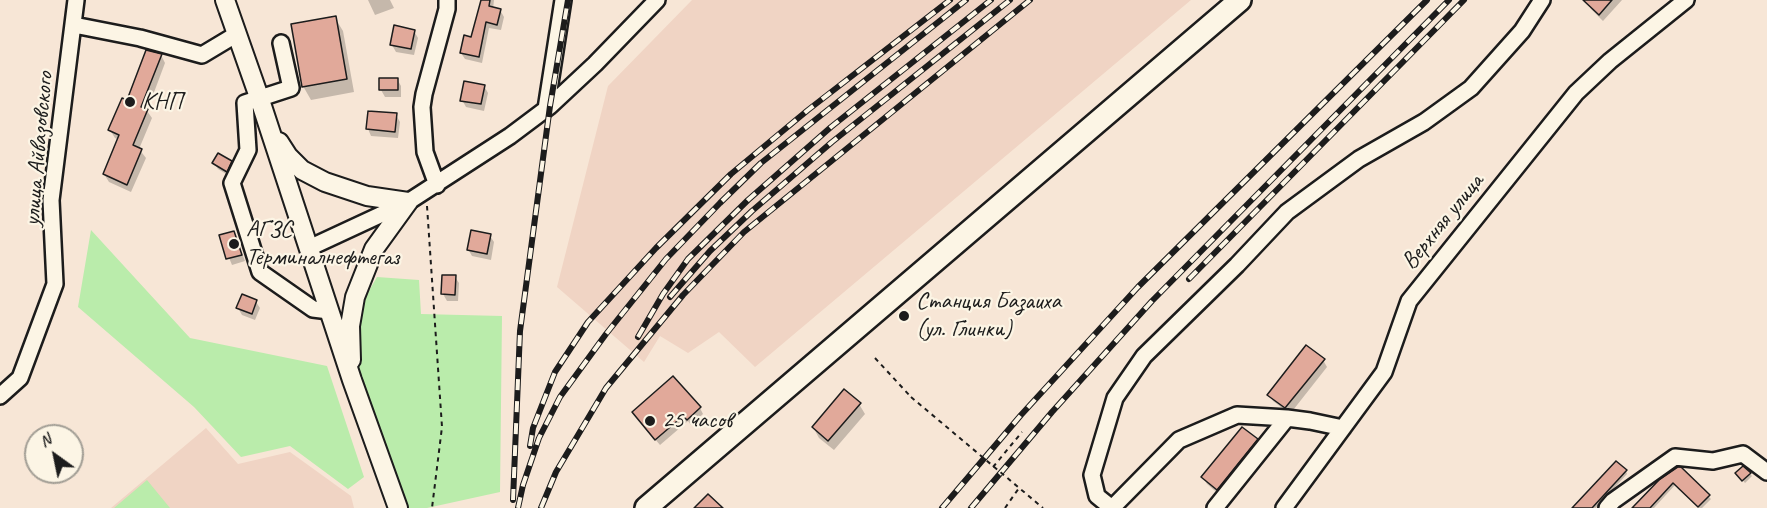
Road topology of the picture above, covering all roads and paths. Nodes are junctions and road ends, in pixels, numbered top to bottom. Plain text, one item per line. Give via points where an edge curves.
1 (76, 0) edge
2 (225, 0) edge
3 (447, 0) edge
4 (563, 0) edge
5 (657, 0) edge
6 (1240, 0) edge
7 (1542, 0) edge
8 (1686, 0) edge
9 (74, 25) junction
10 (237, 34) junction
11 (281, 43) dead end
12 (259, 97) junction
13 (546, 109) junction
14 (267, 123) junction
15 (436, 185) junction
16 (408, 202) junction
17 (427, 204) dead end
18 (309, 248) junction
19 (329, 311) junction
20 (875, 358) dead end
21 (352, 380) junction
22 (0, 396) edge
23 (1287, 418) junction
24 (1343, 428) junction
25 (1022, 432) dead end
26 (993, 467) junction
27 (1767, 472) edge
28 (1019, 488) junction
29 (398, 508) edge
30 (432, 508) edge
31 (646, 508) edge
32 (1005, 508) edge
33 (1043, 508) edge
34 (1215, 508) edge
35 (1284, 508) edge
36 (1607, 508) edge

1 - 9 street, улица Айвазовского
2 - 10 main road
3 - 15 street via 422,107 425,152
4 - 13 street
5 - 13 street
6 - 31 highway
7 - 23 street via 1522,31 1471,88 1424,122 1359,159 1287,212 1144,356 1115,398 1092,475 1097,496 1112,508 1179,440 1237,416
8 - 24 street, Верхняя улица via 1576,93 1487,203 1409,301 1384,372
9 - 10 street via 202,55
9 - 22 street, улица Айвазовского via 51,200 54,284 20,378
10 - 12 main road
11 - 12 street via 291,88
12 - 14 main road
12 - 19 street via 245,103 248,150 232,183 260,272 313,309
13 - 15 street
14 - 16 main road via 302,170 367,196
14 - 18 main road
15 - 16 street
16 - 18 street
16 - 21 main road via 374,249 355,297 350,327
17 - 30 path via 442,427
18 - 19 main road
19 - 21 main road
20 - 26 path, bridge via 912,397
21 - 29 main road
23 - 24 street
23 - 34 street
24 - 35 street, Верхняя улица
25 - 26 path
26 - 28 path, bridge
27 - 36 street via 1743,454 1713,461 1675,457
28 - 32 path
28 - 33 path, bridge

